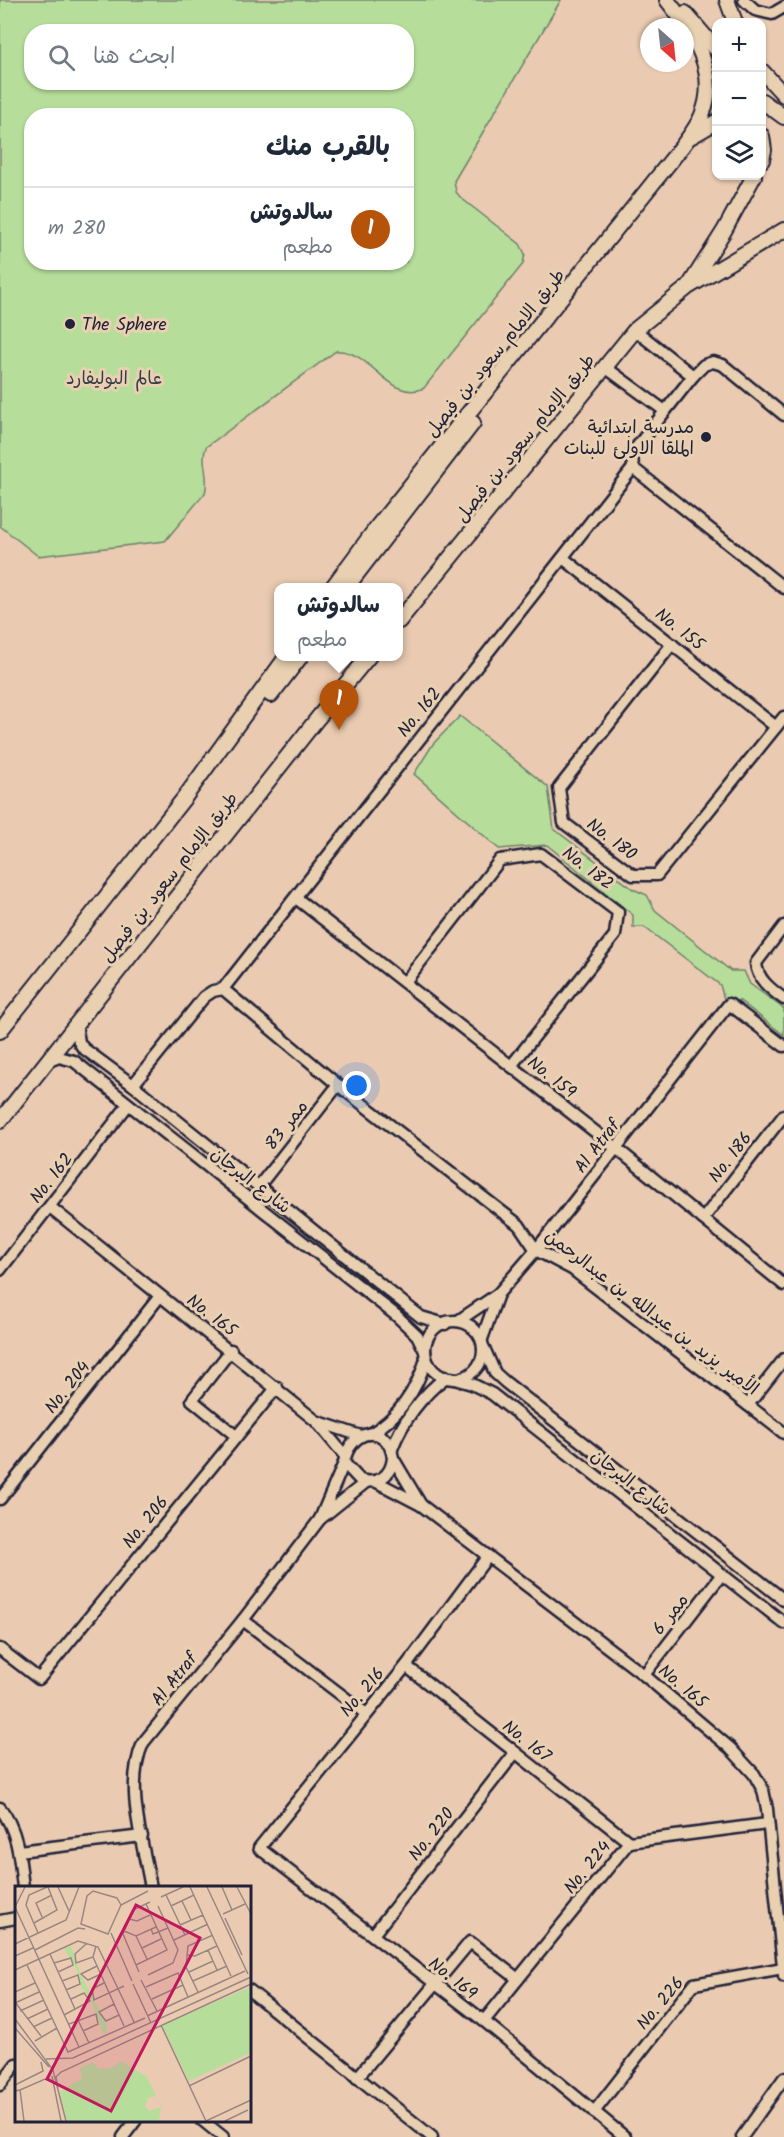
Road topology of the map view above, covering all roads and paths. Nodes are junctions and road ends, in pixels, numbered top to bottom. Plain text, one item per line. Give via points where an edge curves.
1 (667, 0) edge
2 (674, 0) edge
3 (727, 0) edge
4 (744, 0) edge
5 (784, 7) edge
6 (734, 18) edge
7 (712, 43) edge
8 (765, 72) edge
9 (766, 72) edge
10 (784, 85) edge
11 (784, 95) edge
12 (766, 103) edge
13 (784, 117) edge
14 (712, 125) edge
15 (686, 141) junction
16 (752, 180) edge
17 (784, 231) edge
18 (602, 248) junction
19 (688, 287) junction
20 (635, 330) junction
21 (605, 368) junction
22 (693, 376) junction
23 (665, 411) junction
24 (784, 415) edge
25 (633, 468) junction
26 (563, 558) junction
27 (336, 583) edge
28 (350, 583) edge
29 (784, 588) edge
30 (403, 616) edge
31 (672, 644) junction
32 (284, 661) edge
33 (298, 661) edge
34 (366, 661) edge
35 (784, 717) edge
36 (776, 727) junction
37 (224, 745) junction
38 (296, 898) junction
39 (784, 926) edge
40 (405, 982) junction
41 (223, 989) junction
42 (784, 999) edge
43 (76, 1024) junction
44 (0, 1031) edge
45 (784, 1046) edge
46 (45, 1062) junction
47 (511, 1066) junction
48 (338, 1084) junction
49 (133, 1085) junction
50 (128, 1105) junction
51 (784, 1115) edge
52 (0, 1121) edge
53 (616, 1148) junction
54 (259, 1186) junction
55 (50, 1207) junction
56 (703, 1219) junction
57 (536, 1250) junction
58 (0, 1270) edge
59 (784, 1286) edge
60 (498, 1294) junction
61 (160, 1296) junction
62 (458, 1321) junction
63 (445, 1324) junction
64 (483, 1344) junction
65 (231, 1350) junction
66 (425, 1355) junction
67 (784, 1359) edge
68 (448, 1378) junction
69 (277, 1387) junction
70 (748, 1405) junction
71 (316, 1421) junction
72 (784, 1433) edge
73 (365, 1435) junction
74 (236, 1436) junction
75 (393, 1454) junction
76 (345, 1460) junction
77 (371, 1482) junction
78 (0, 1499) edge
79 (421, 1505) junction
80 (320, 1519) junction
81 (488, 1556) junction
82 (722, 1574) junction
83 (784, 1600) edge
84 (243, 1620) junction
85 (784, 1623) edge
86 (0, 1649) edge
87 (406, 1666) junction
88 (644, 1675) junction
89 (365, 1713) junction
90 (515, 1753) junction
91 (0, 1808) edge
92 (767, 1824) junction
93 (142, 1836) junction
94 (630, 1842) junction
95 (259, 1848) joint
96 (20, 1851) junction
97 (23, 1886) edge
98 (151, 1886) edge
99 (780, 1908) edge
100 (15, 1918) edge
101 (0, 1921) edge
102 (374, 1935) junction
103 (783, 1972) edge
104 (518, 1979) junction
105 (435, 1985) junction
106 (250, 1991) edge
107 (483, 2021) junction
108 (15, 2065) edge
109 (357, 2078) junction
110 (784, 2078) edge
111 (0, 2085) edge
112 (594, 2112) junction
113 (134, 2122) edge
114 (203, 2122) edge
115 (426, 2135) edge
116 (123, 2137) edge
117 (223, 2137) edge
118 (625, 2137) edge
119 (742, 2137) edge

1 - 15 main road via 698,45 707,76 701,117
2 - 7 main road
3 - 6 main road
4 - 5 street via 755,10 772,14
8 - 11 main road
9 - 10 main road
12 - 13 main road
14 - 15 main road
15 - 18 main road, طريق الامام سعود بن فيصل
16 - 19 main road
17 - 19 main road
18 - 27 main road, طريق الامام سعود بن فيصل
18 - 28 main road via 559,314
19 - 20 main road, طريق الإمام سعود بن فيصل
20 - 21 main road, طريق الإمام سعود بن فيصل
20 - 22 street
21 - 23 street
21 - 30 main road, طريق الإمام سعود بن فيصل
22 - 23 street, No. 162
22 - 24 street, No. 162 via 704,365 713,362 723,366
23 - 25 street, No. 162 via 632,453
25 - 26 street, No. 162
25 - 29 street
26 - 31 street, No. 155
26 - 38 street, No. 162
31 - 36 street, No. 155
31 - 36 street, No. 180 via 559,788 564,823 633,875 657,874
32 - 37 main road, طريق الإمام سعود بن فيصل
33 - 37 main road, طريق الإمام سعود بن فيصل
34 - 43 main road, طريق الإمام سعود بن فيصل
35 - 36 street, No. 180
37 - 44 main road, طريق الإمام سعود بن فيصل
38 - 40 street, No. 159
38 - 41 street, No. 162
39 - 42 street via 756,963 756,972
40 - 47 street, No. 159
40 - 47 street, No. 182 via 500,860 541,854 618,912 615,935
41 - 48 street, الأمير يزيد بن عبدالله بن عبدالرحمن
41 - 49 street, No. 162 via 204,997
43 - 46 main road, طريق الإمام سعود بن فيصل
43 - 49 street, شارع البرجان via 83,1048
45 - 53 street, Al Atraf via 729,1004
46 - 50 street, شارع البرجان via 59,1057 74,1061
46 - 52 main road, طريق الإمام سعود بن فيصل
47 - 53 street, No. 159
48 - 54 street, ممر 83
48 - 57 street, الأمير يزيد بن عبدالله بن عبدالرحمن via 519,1226
49 - 54 street, شارع البرجان
50 - 55 street, No. 162
50 - 66 street, شارع البرجان via 397,1316 417,1335
51 - 56 street, No. 186
53 - 56 street, No. 159
53 - 57 street, Al Atraf
54 - 63 street, شارع البرجان via 421,1317
55 - 58 street, No. 162
55 - 61 street, No. 165
56 - 59 street, No. 159
57 - 60 street, Al Atraf
57 - 70 street, الأمير يزيد بن عبدالله بن عبدالرحمن via 572,1269
60 - 62 street
60 - 64 street
61 - 65 street, No. 165
61 - 78 street, No. 204
62 - 63 street
62 - 64 street, شارع البرجان via 468,1324
63 - 66 street via 430,1335
64 - 68 street via 474,1371 467,1376
64 - 83 street, شارع البرجان via 495,1373 505,1382
65 - 69 street, No. 165
65 - 74 street via 192,1400
66 - 68 street, شارع البرجان via 433,1372
66 - 73 street via 419,1382 390,1421
67 - 70 street
68 - 75 street via 430,1391 399,1429
68 - 82 street, شارع البرجان via 492,1394
69 - 71 street, No. 165
69 - 74 street, No. 206
70 - 72 street, الأمير يزيد بن عبدالله بن عبدالرحمن
71 - 73 street, No. 165
71 - 76 street
73 - 75 street via 381,1437
73 - 76 street via 352,1442
74 - 86 street, No. 206 via 39,1679
75 - 77 street via 388,1473
75 - 79 street
76 - 77 street via 354,1476
76 - 80 street, Al Atraf
77 - 79 street
77 - 80 street, Al Atraf
79 - 81 street, No. 165
80 - 84 street, Al Atraf
81 - 87 street, No. 216
81 - 88 street, No. 165
82 - 85 street, شارع البرجان
82 - 88 street, ممر 6
84 - 89 street
84 - 93 street, Al Atraf via 143,1743 135,1761
87 - 89 street, No. 216
87 - 90 street, No. 167
88 - 92 street, No. 165 via 730,1748 754,1774 763,1790
89 - 95 street, No. 216
90 - 94 street, No. 167
90 - 102 street, No. 220
91 - 96 street
92 - 94 street, No. 224
92 - 99 street, No. 165
93 - 96 street
93 - 98 street, Al Atraf
94 - 104 street, No. 224
95 - 102 street, No. 169
96 - 97 street
99 - 103 street, No. 165
100 - 101 street
102 - 105 street, No. 169
103 - 112 street, No. 226 via 694,1984
104 - 105 street via 470,1942
104 - 107 street, No. 224
105 - 107 street, No. 169
105 - 109 street
106 - 109 street
107 - 112 street, No. 169
108 - 111 street
109 - 115 street
110 - 119 street
112 - 118 street, No. 169
113 - 116 street
114 - 117 street

